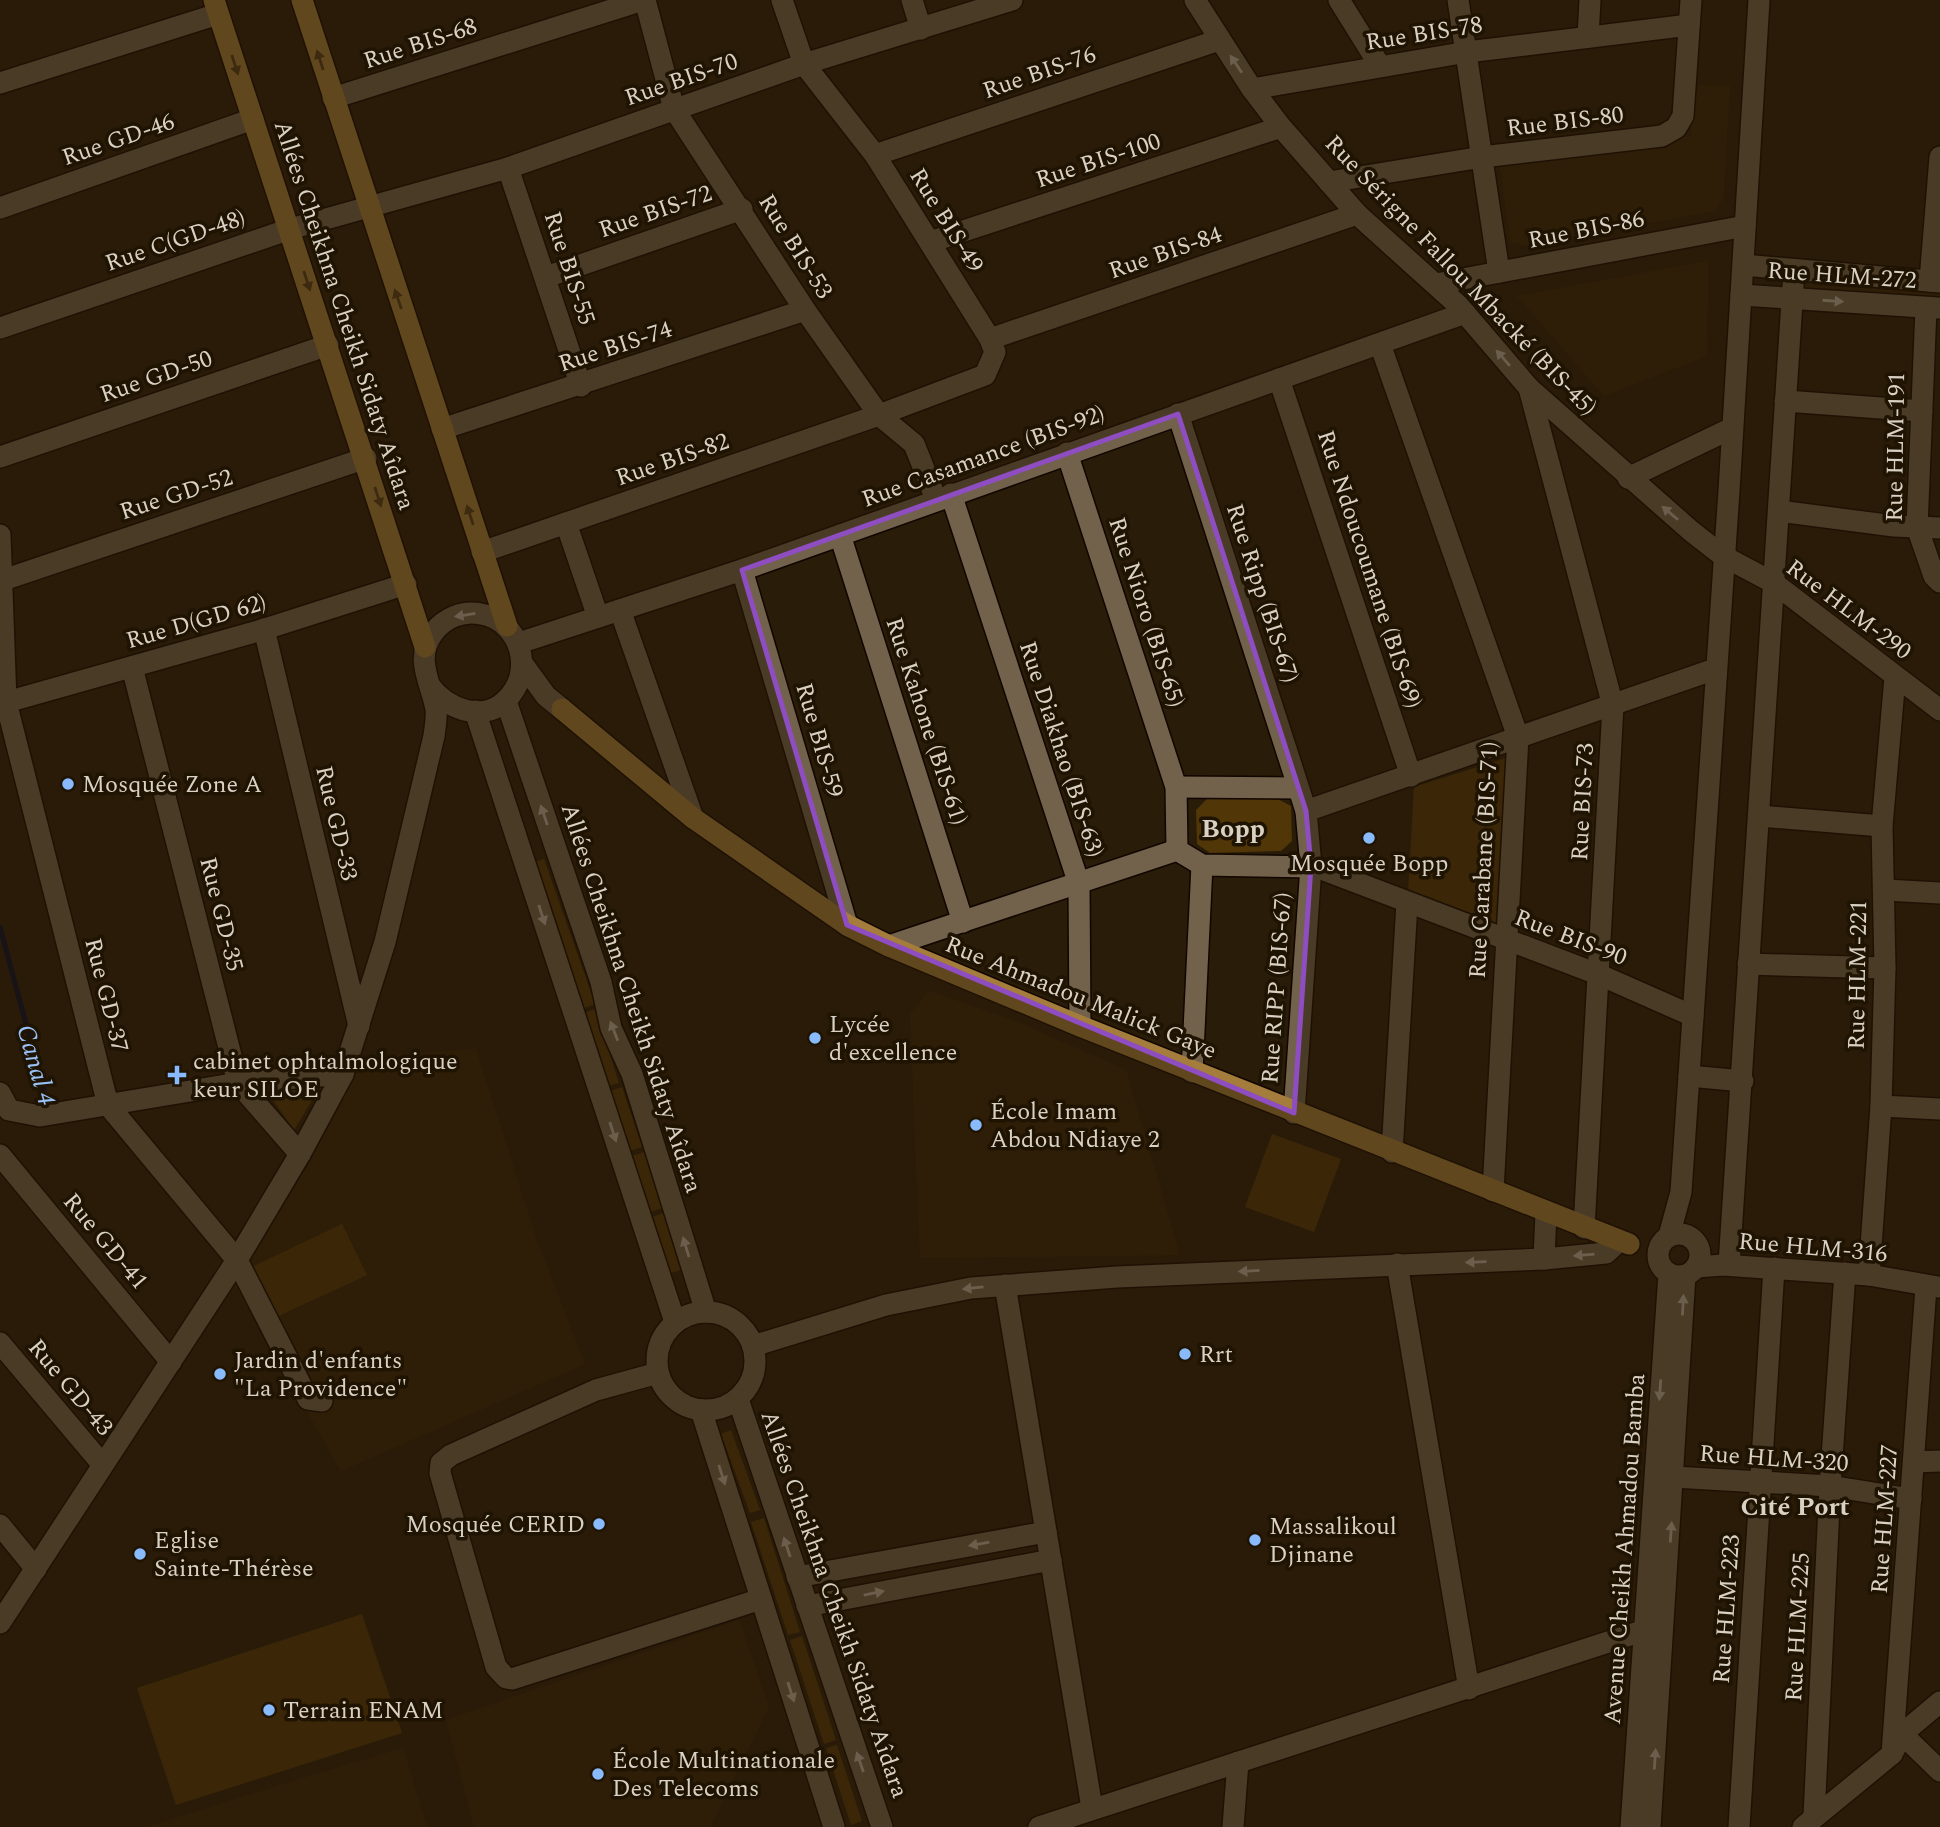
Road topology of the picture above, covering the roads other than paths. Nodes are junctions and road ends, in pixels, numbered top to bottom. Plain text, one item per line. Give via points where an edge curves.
1 (302, 0) edge
2 (644, 0) edge
3 (782, 0) edge
4 (912, 0) edge
5 (1012, 0) edge
6 (1195, 0) edge
7 (1339, 0) edge
8 (1458, 0) edge
9 (1590, 0) edge
10 (1691, 0) edge
11 (1759, 0) edge
12 (216, 7) edge
13 (1689, 25) junction
14 (921, 29) junction
15 (1588, 37) junction
16 (1219, 40) junction
17 (1467, 52) junction
18 (804, 64) junction
19 (1380, 66) junction
20 (0, 83) edge
21 (1252, 89) junction
22 (332, 98) junction
23 (674, 109) junction
24 (253, 119) junction
25 (1281, 127) junction
26 (875, 155) junction
27 (1940, 157) edge
28 (1482, 158) junction
29 (508, 168) junction
30 (1329, 182) junction
31 (0, 208) edge
32 (742, 209) junction
33 (363, 210) junction
34 (1357, 214) junction
35 (1745, 226) junction
36 (293, 228) junction
37 (930, 242) junction
38 (1743, 265) junction
39 (1794, 271) junction
40 (1499, 272) junction
41 (546, 277) junction
42 (1935, 281) edge
43 (1436, 284) junction
44 (1741, 295) junction
45 (1792, 298) junction
46 (1933, 308) edge
47 (805, 310) junction
48 (1465, 313) junction
49 (0, 328) edge
50 (990, 339) junction
51 (1380, 344) junction
52 (328, 345) junction
53 (1279, 379) junction
54 (580, 386) junction
55 (1529, 388) junction
56 (1785, 401) junction
57 (1178, 414) junction
58 (879, 415) junction
59 (1927, 425) edge
60 (1731, 428) junction
61 (442, 429) junction
62 (1067, 453) junction
63 (0, 457) edge
64 (366, 458) junction
65 (1628, 478) junction
66 (944, 497) junction
67 (1779, 511) junction
68 (566, 523) junction
69 (1917, 527) junction
70 (1940, 528) edge
71 (0, 535) edge
72 (840, 535) junction
73 (482, 552) junction
74 (1723, 556) junction
75 (742, 570) junction
76 (3, 580) junction
77 (1940, 582) edge
78 (1774, 583) junction
79 (405, 584) junction
80 (620, 610) junction
81 (598, 617) junction
82 (264, 629) junction
83 (516, 644) junction
84 (425, 647) junction
85 (132, 667) junction
86 (1715, 669) junction
87 (1895, 677) junction
88 (430, 686) junction
89 (507, 699) junction
90 (3, 703) edge
91 (1613, 706) junction
92 (562, 709) junction
93 (467, 710) junction
94 (1940, 710) edge
95 (434, 736) junction
96 (1518, 737) junction
97 (1410, 776) junction
98 (1176, 787) junction
99 (1298, 788) junction
100 (1306, 811) junction
101 (1759, 816) junction
102 (693, 818) junction
103 (1882, 825) junction
104 (1177, 850) junction
105 (1202, 864) junction
106 (1311, 866) junction
107 (1079, 884) junction
108 (1885, 890) junction
109 (1940, 893) edge
110 (1407, 903) junction
111 (964, 922) junction
112 (847, 925) junction
113 (1506, 940) junction
114 (890, 946) junction
115 (1748, 964) junction
116 (1885, 968) junction
117 (1600, 975) junction
118 (1693, 1016) junction
119 (1080, 1026) junction
120 (359, 1029) junction
121 (1192, 1072) junction
122 (343, 1074) junction
123 (1689, 1076) junction
124 (1743, 1081) junction
125 (238, 1083) junction
126 (108, 1105) junction
127 (1881, 1106) junction
128 (3, 1107) edge
129 (1940, 1109) edge
130 (1294, 1113) junction
131 (1392, 1152) junction
132 (0, 1154) edge
133 (300, 1154) junction
134 (1493, 1191) junction
135 (1546, 1213) junction
136 (1584, 1228) junction
137 (1673, 1237) junction
138 (1624, 1242) junction
139 (1545, 1259) junction
140 (237, 1260) junction
141 (1397, 1264) junction
142 (1726, 1265) junction
143 (1682, 1267) junction
144 (1774, 1268) junction
145 (1845, 1273) junction
146 (1869, 1275) junction
147 (1005, 1284) junction
148 (1933, 1287) edge
149 (706, 1312) junction
150 (675, 1322) junction
151 (0, 1343) edge
152 (753, 1346) junction
153 (171, 1362) junction
154 (658, 1373) junction
155 (738, 1399) junction
156 (321, 1401) dead end
157 (701, 1410) junction
158 (1940, 1461) edge
159 (1914, 1462) junction
160 (102, 1464) junction
161 (1674, 1477) junction
162 (1760, 1482) junction
163 (1830, 1486) junction
164 (1912, 1499) junction
165 (0, 1525) edge
166 (1046, 1532) junction
167 (1051, 1560) junction
168 (36, 1569) junction
169 (797, 1577) junction
170 (761, 1599) junction
171 (807, 1606) junction
172 (0, 1623) edge
173 (1645, 1630) junction
174 (1469, 1689) junction
175 (1940, 1702) edge
176 (1902, 1734) junction
177 (1892, 1754) junction
178 (1238, 1762) junction
179 (1940, 1771) edge
180 (1092, 1808) junction
181 (1809, 1821) edge
182 (834, 1827) edge
183 (883, 1827) edge
184 (1039, 1827) edge
185 (1234, 1827) edge
186 (1631, 1827) edge
187 (1650, 1827) edge
188 (1739, 1827) edge

22 -> 1 main road
2 - 22 street, Rue BIS-68
2 - 23 street, Rue BIS-53
3 - 18 street, Rue BIS-49
4 - 14 street
5 - 14 street, Rue BIS-70
6 - 16 street, Rue Sérigne Fallou Mbacké (BIS-45)
7 - 19 street
8 - 17 street
9 - 15 street
10 - 13 street, Rue BIS-80
11 - 35 street
12 - 20 street
12 -> 24 main road, Allées Cheikhna Cheikh Sidaty Aîdara
13 - 15 street, Rue BIS-78
13 - 28 street, Rue BIS-80 via 1683,116 1676,128 1662,136
14 - 18 street, Rue BIS-70
15 - 17 street, Rue BIS-78
21 -> 16 street, Rue Sérigne Fallou Mbacké (BIS-45)
16 - 26 street, Rue BIS-76
17 - 19 street, Rue BIS-78
17 - 28 street
18 - 23 street, Rue BIS-70
18 - 26 street, Rue BIS-49
19 - 21 street, Rue BIS-78
21 - 25 street, Rue Sérigne Fallou Mbacké (BIS-45)
22 - 33 main road
23 - 29 street, Rue BIS-70
23 - 32 street, Rue BIS-53
24 - 31 street, Rue GD-46
24 - 36 main road, Allées Cheikhna Cheikh Sidaty Aîdara
25 - 30 street, Rue Sérigne Fallou Mbacké (BIS-45)
25 - 37 street, Rue BIS-100
26 - 37 street, Rue BIS-49
27 - 42 street
28 - 30 street, Rue BIS-80
28 - 40 street
29 - 33 street, Rue BIS-70
29 - 41 street, Rue BIS-55
30 - 34 street, Rue Sérigne Fallou Mbacké (BIS-45)
32 - 41 street, Rue BIS-72
32 - 47 street, Rue BIS-53
33 - 36 street, Rue C(GD-48)
61 -> 33 main road
34 - 43 street, Rue Sérigne Fallou Mbacké (BIS-45)
34 - 50 street, Rue BIS-84
35 - 38 street
35 - 40 street, Rue BIS-86
36 - 49 street, Rue C(GD-48)
36 -> 52 main road, Allées Cheikhna Cheikh Sidaty Aîdara
37 - 50 street, Rue BIS-49
38 - 39 street, Rue HLM-272
38 - 44 street
39 - 42 street, Rue HLM-272
39 - 45 street
40 - 43 street, Rue BIS-86
41 - 54 street, Rue BIS-55
43 - 48 street, Rue Sérigne Fallou Mbacké (BIS-45)
44 - 45 street, Rue HLM-272
44 - 60 street
45 -> 46 street, Rue HLM-272
45 - 56 street
46 - 59 street, Rue HLM-191
47 - 54 street, Rue BIS-74
47 - 58 street, Rue BIS-53
48 - 51 street, Rue Casamance (BIS-92)
55 -> 48 street, Rue Sérigne Fallou Mbacké (BIS-45)
50 - 58 street via 995,352 985,374
51 - 53 street, Rue Casamance (BIS-92)
51 - 96 street, Rue Carabane (BIS-71)
52 - 63 street, Rue GD-50
52 - 64 main road, Allées Cheikhna Cheikh Sidaty Aîdara
53 - 57 street, Rue Casamance (BIS-92)
53 - 97 street, Rue Ndoucoumane (BIS-69)
54 - 61 street, Rue BIS-74
55 - 65 street, Rue Sérigne Fallou Mbacké (BIS-45)
55 - 91 street, Rue BIS-73
56 - 59 street
56 - 67 street
57 - 62 street, Rue Casamance (BIS-92)
57 - 99 street, Rue Ripp (BIS-67)
58 - 66 street, Rue BIS-53 via 914,444
58 - 68 street, Rue BIS-82
59 - 69 street, Rue HLM-191
60 - 65 street
60 - 74 street
73 -> 61 main road
62 - 66 street, Rue Casamance (BIS-92)
62 - 98 street, Rue Nioro (BIS-65)
64 - 76 street, Rue GD-52
64 -> 79 main road, Allées Cheikhna Cheikh Sidaty Aîdara
74 -> 65 street, Rue Sérigne Fallou Mbacké (BIS-45)
66 - 72 street, Rue Casamance (BIS-92)
66 - 107 street, Rue Diakhao (BIS-63)
67 - 69 street
67 - 78 street
68 - 73 street, Rue BIS-82
68 - 81 street
69 - 70 street
69 - 77 street, Rue HLM-191
71 - 76 street, Rue GD-37
72 - 75 street, Rue Casamance (BIS-92)
72 - 111 street, Rue Kahone (BIS-61)
73 - 83 main road
74 - 78 street, Rue HLM-290
74 - 86 street
75 - 80 street, Rue Casamance (BIS-92)
75 - 112 street, Rue BIS-59
76 - 90 street, Rue GD-37
78 - 87 street, Rue HLM-290
78 - 101 street
79 - 82 street, Rue D(GD 62)
79 - 84 main road, Allées Cheikhna Cheikh Sidaty Aîdara
80 - 81 street, Rue Casamance (BIS-92)
80 - 102 street
81 - 83 street, Rue Casamance (BIS-92)
82 - 85 street, Rue D(GD 62)
82 - 120 street, Rue GD-33
83 -> 84 street via 484,614 458,615 436,629
83 - 89 street via 518,681
83 - 92 street via 546,696
84 - 88 street via 424,670
85 - 90 street, Rue D(GD 62)
85 - 125 street, Rue GD-35
86 - 91 street
86 - 118 street
87 - 94 street, Rue HLM-290
87 - 103 street, Rue HLM-221
88 - 93 street via 441,700
88 - 95 street via 436,714
89 - 92 street via 533,695
89 - 93 street
149 -> 89 street, Allées Cheikhna Cheikh Sidaty Aîdara
90 - 126 street, Rue GD-37
91 - 96 street
91 - 117 street, Rue BIS-73
92 - 102 main road, Rue Ahmadou Malick Gaye
93 - 95 street
93 -> 150 street
95 - 120 street via 385,942
96 - 97 street
96 - 113 street, Rue Carabane (BIS-71)
97 - 100 street
98 - 99 street
98 - 104 street, Rue Nioro (BIS-65)
99 - 100 street, Rue Ripp (BIS-67)
100 - 106 street, Rue RIPP (BIS-67)
101 - 103 street
101 - 115 street
102 - 112 main road, Rue Ahmadou Malick Gaye
103 - 108 street, Rue HLM-221
104 - 105 street
104 - 107 street
105 - 106 street
105 - 121 street
106 - 110 street, Rue BIS-90
106 - 130 street, Rue RIPP (BIS-67)
107 - 111 street
107 - 119 street, Rue Diakhao (BIS-63)
108 - 109 street
108 - 116 street, Rue HLM-221
110 - 113 street, Rue BIS-90
110 - 131 street
111 - 114 street
112 - 114 main road, Rue Ahmadou Malick Gaye
113 - 117 street, Rue BIS-90
113 - 134 street, Rue Carabane (BIS-71)
114 - 119 main road, Rue Ahmadou Malick Gaye
115 - 116 street
115 - 124 street
116 - 127 street, Rue HLM-221
117 - 118 street, Rue BIS-90
117 - 136 street, Rue BIS-73
118 - 123 street
119 - 121 main road, Rue Ahmadou Malick Gaye
120 - 122 street
121 - 130 main road, Rue Ahmadou Malick Gaye
122 - 125 street
122 - 133 street
123 - 124 street
123 - 137 street via 1681,1192
124 - 142 street
125 - 126 street
125 - 133 street, Rue GD-35
126 - 128 street via 40,1116
126 - 140 street, Rue GD-37
127 - 129 street
127 - 146 street, Rue HLM-221
130 - 131 main road, Rue Ahmadou Malick Gaye
131 - 134 main road, Rue Ahmadou Malick Gaye
132 - 153 street, Rue GD-41
133 - 140 street
134 - 135 main road, Rue Ahmadou Malick Gaye
135 - 136 main road, Rue Ahmadou Malick Gaye
135 - 139 street
136 - 138 main road, Rue Ahmadou Malick Gaye
137 - 138 street, Rue Ahmadou Malick Gaye
137 - 143 street via 1658,1251
137 - 143 street via 1697,1243
138 -> 139 street via 1606,1253
138 - 143 street, Rue Ahmadou Malick Gaye
139 -> 141 street
140 - 153 street
140 - 156 street, Rue GD-37 via 308,1399
141 -> 147 street
141 - 174 street
142 - 143 street, Rue HLM-316
142 - 144 street, Rue HLM-316
161 -> 143 street, Avenue Cheikh Ahmadou Bamba
143 -> 173 street, Avenue Cheikh Ahmadou Bamba
144 - 145 street, Rue HLM-316
144 - 162 street, Rue HLM-223
145 - 146 street, Rue HLM-316
145 - 163 street, Rue HLM-225
146 - 148 street, Rue HLM-316
147 -> 152 street via 911,1299
147 - 166 street
148 - 159 street, Rue HLM-227
149 - 150 street
149 - 152 street via 740,1325
150 - 154 street via 660,1342
151 - 160 street, Rue GD-43
152 - 155 street via 753,1375
153 - 160 street
154 - 157 street via 666,1391 681,1404
154 - 170 street via 596,1390 441,1463 440,1473 496,1667 512,1679
155 - 157 street via 714,1410
169 -> 155 street, Allées Cheikhna Cheikh Sidaty Aîdara
157 -> 170 street
158 - 159 street
159 - 164 street, Rue HLM-227
160 - 168 street
161 - 162 street, Rue HLM-320
187 -> 161 street, Avenue Cheikh Ahmadou Bamba
162 - 163 street, Rue HLM-320
162 - 188 street, Rue HLM-223
163 - 164 street, Rue HLM-320
163 - 181 street, Rue HLM-225
164 - 177 street, Rue HLM-227
165 - 168 street
166 - 167 street
166 -> 169 street
171 -> 167 street
167 - 180 street
168 - 172 street
169 - 171 street, Allées Cheikhna Cheikh Sidaty Aîdara
170 -> 182 street
183 -> 171 street, Allées Cheikhna Cheikh Sidaty Aîdara
173 - 174 street
173 - 186 street, Avenue Cheikh Ahmadou Bamba
174 - 178 street
175 - 176 street
176 - 177 street
176 - 179 street
177 - 181 street
178 - 180 street
178 - 185 street
180 - 184 street

